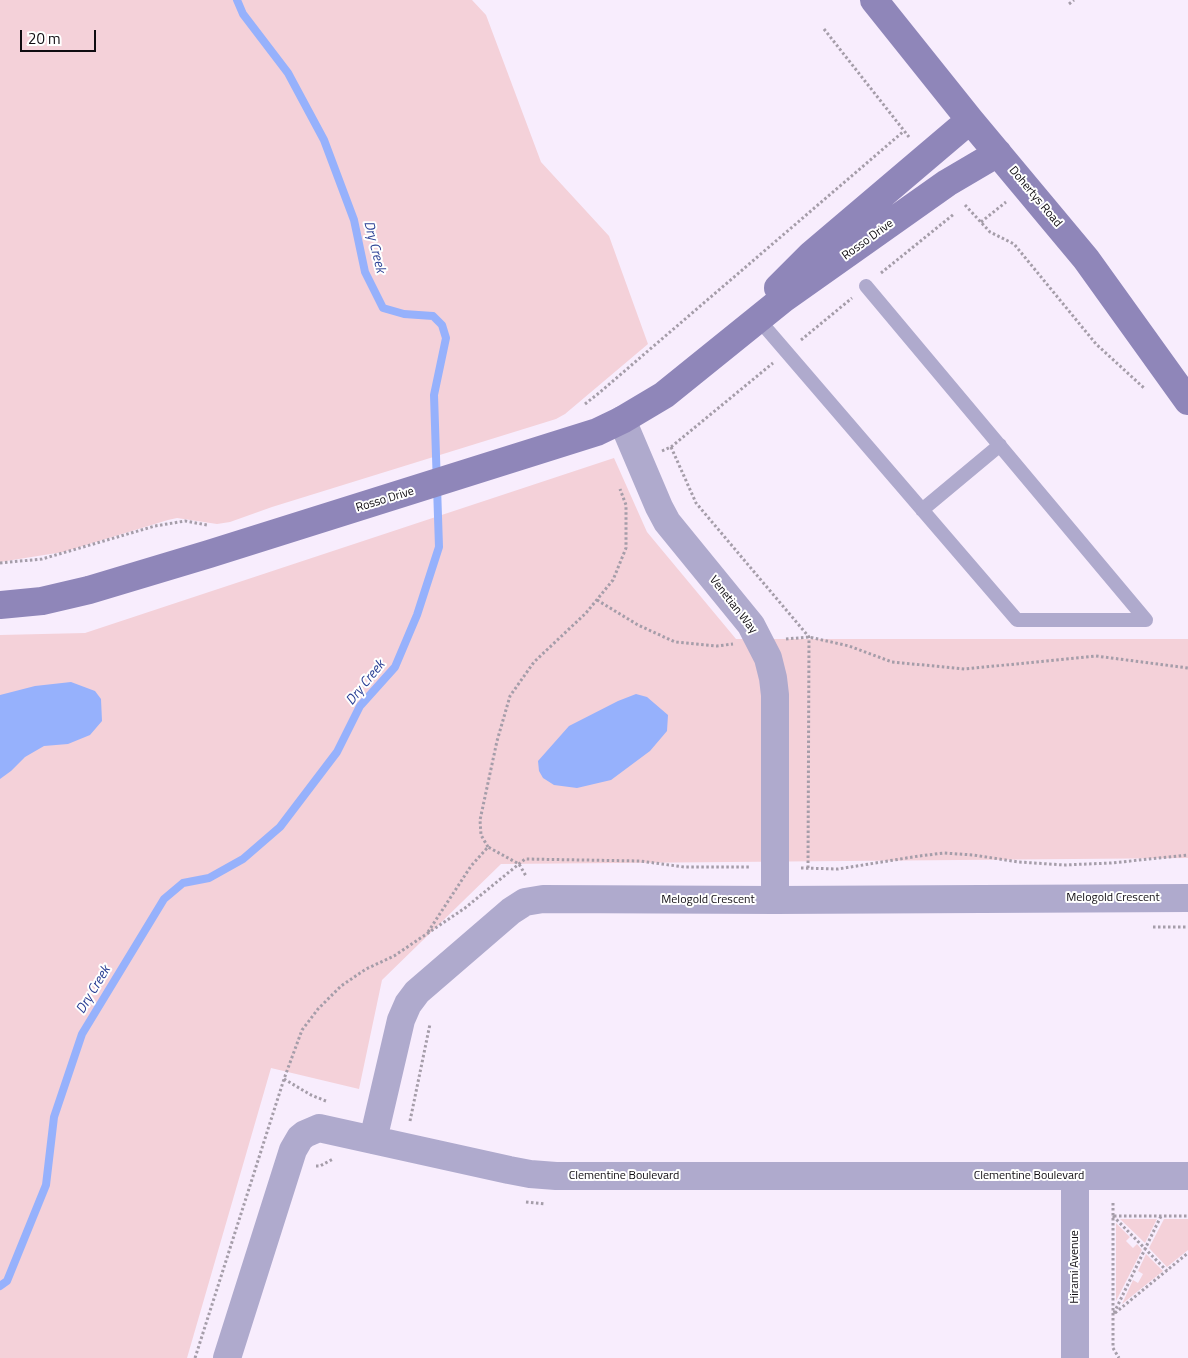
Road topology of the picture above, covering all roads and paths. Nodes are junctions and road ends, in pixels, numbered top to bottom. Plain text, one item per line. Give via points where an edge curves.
1 (874, 0) edge
2 (1074, 0) edge
3 (1069, 4) dead end
4 (970, 120) junction
5 (904, 131) dead end
6 (998, 153) junction
7 (965, 205) dead end
8 (866, 286) dead end
9 (750, 326) junction
10 (1150, 394) dead end
11 (1188, 401) edge
12 (585, 404) junction
13 (578, 409) dead end
14 (622, 420) junction
15 (597, 432) junction
16 (1000, 446) junction
17 (617, 480) dead end
18 (922, 510) junction
19 (213, 526) dead end
20 (0, 563) edge
21 (597, 600) junction
22 (0, 606) edge
23 (760, 641) junction
24 (1188, 668) edge
25 (488, 847) junction
26 (1188, 855) edge
27 (519, 864) junction
28 (774, 868) junction
29 (1188, 898) edge
30 (775, 900) junction
31 (426, 935) junction
32 (432, 1015) dead end
33 (410, 1120) dead end
34 (373, 1140) junction
35 (1075, 1176) junction
36 (1188, 1176) edge
37 (1161, 1216) junction
38 (1188, 1216) edge
39 (1145, 1248) junction
40 (1188, 1253) edge
41 (1167, 1270) junction
42 (195, 1358) edge
43 (227, 1358) edge
44 (1075, 1358) edge

1 - 4 street, Dohertys Road
2 - 3 path
4 - 6 street, Dohertys Road
4 - 9 street, Rosso Drive via 812,255 769,296
5 - 12 path
6 - 9 street, Rosso Drive via 783,299
6 - 11 street, Dohertys Road via 1086,259
7 - 10 path via 990,232 1014,244 1096,344
8 - 16 lane
9 - 14 street, Rosso Drive via 664,395
9 - 18 lane
12 - 13 path
12 - 15 path
14 - 15 street, Rosso Drive
14 - 23 street, Venetian Way via 667,522 739,608
15 - 22 street, Rosso Drive via 89,590
16 - 18 lane
16 - 18 lane via 1146,620 1017,620
17 - 21 path via 626,505 626,548 613,580
19 - 20 path via 178,522 42,559
21 - 23 path via 638,626 675,642 717,646
21 - 25 path via 534,662 510,696 480,820 481,835
23 - 24 path via 809,637 849,646 892,662 965,669 1096,656
23 - 28 street, Venetian Way via 774,678 775,694
25 - 27 path
25 - 31 path
26 - 28 path via 1064,865 944,853 838,869
27 - 28 path via 525,859 535,859
27 - 31 path
28 - 30 street, Venetian Way
29 - 30 street, Melogold Crescent
30 - 34 street, Melogold Crescent via 543,899 525,902 417,992 408,1004 401,1020
31 - 42 path via 341,986 302,1030
32 - 33 path
34 - 35 street, Clementine Boulevard via 530,1174 556,1176
34 - 43 street, Clementine Boulevard via 318,1128 305,1134 296,1144
35 - 36 street, Clementine Boulevard
35 - 44 street, Hirami Avenue
37 - 38 path
37 - 39 path
37 - 39 path via 1113,1216
39 - 41 path
39 - 41 path via 1114,1314
40 - 41 path

